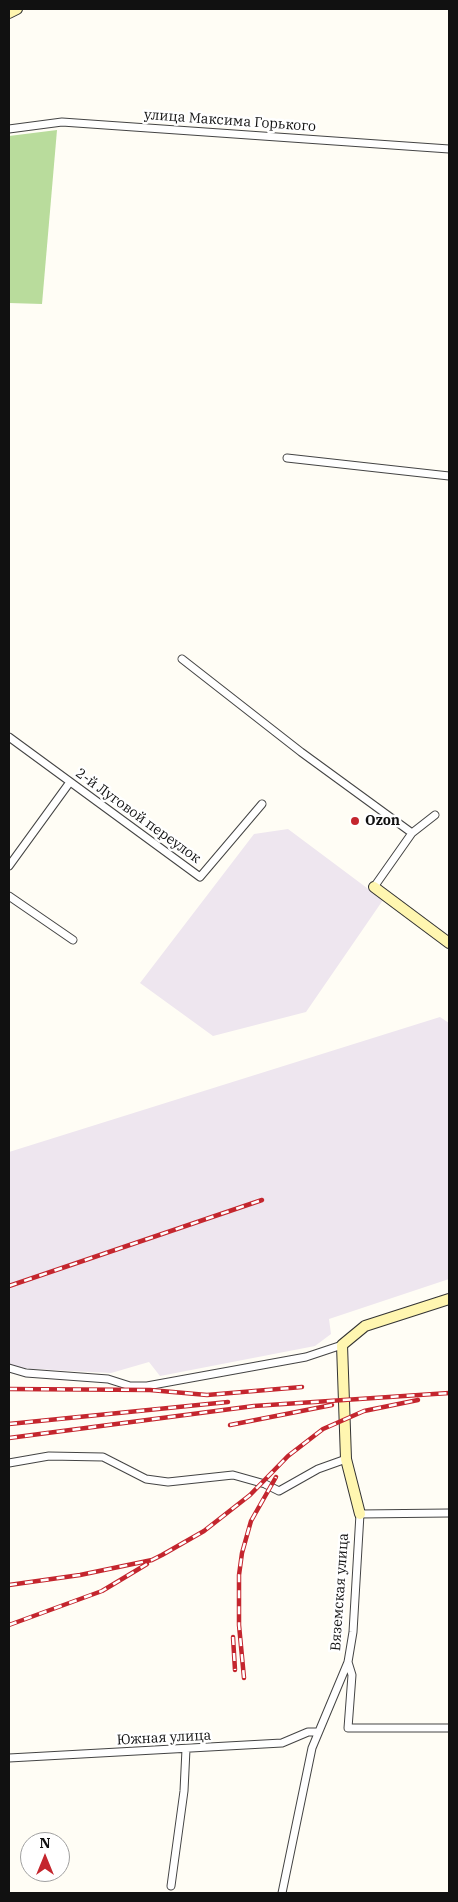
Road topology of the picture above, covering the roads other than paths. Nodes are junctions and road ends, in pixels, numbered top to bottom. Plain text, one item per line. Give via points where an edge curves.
1 (17, 9) edge
2 (9, 13) edge
3 (9, 129) edge
4 (449, 149) edge
5 (287, 458) dead end
6 (449, 476) edge
7 (182, 659) dead end
8 (9, 736) edge
9 (70, 782) junction
10 (262, 804) dead end
11 (435, 815) dead end
12 (412, 833) junction
13 (9, 866) edge
14 (374, 887) joint
15 (9, 896) edge
16 (74, 940) dead end
17 (449, 943) edge
18 (449, 1299) edge
19 (342, 1345) junction
20 (9, 1368) edge
21 (346, 1459) junction
22 (9, 1463) edge
23 (449, 1513) edge
24 (360, 1514) junction
25 (348, 1662) junction
26 (449, 1728) edge
27 (317, 1732) junction
28 (186, 1749) junction
29 (9, 1758) edge
30 (171, 1886) dead end
31 (282, 1893) edge

1 - 2 street
3 - 4 street, улица Максима Горького via 62,122
5 - 6 street
7 - 12 street
8 - 9 street, 2-й Луговой переулок
9 - 10 street, 2-й Луговой переулок via 200,877
9 - 13 street
11 - 12 street
12 - 14 street
14 - 17 street
15 - 16 street
18 - 19 street via 365,1326
19 - 20 street via 306,1358 147,1386 130,1386 108,1379 26,1373
19 - 21 street, Вяземская улица
21 - 22 street via 318,1469 279,1491 233,1475 168,1482 146,1479 103,1457 49,1456
21 - 24 street, Вяземская улица
23 - 24 street
24 - 25 street, Вяземская улица via 353,1632
25 - 26 street via 352,1675 348,1728
25 - 27 street, Вяземская улица
27 - 28 street, Южная улица via 308,1732 282,1743
27 - 31 street, Вяземская улица
28 - 29 street, Южная улица
28 - 30 street via 184,1791

